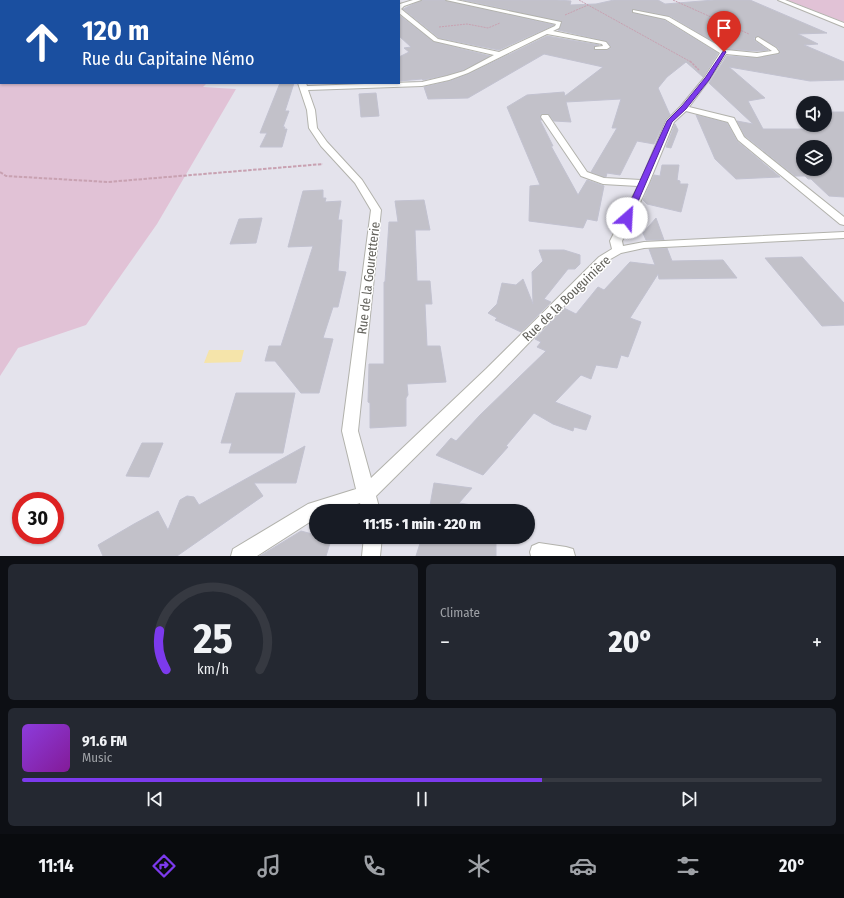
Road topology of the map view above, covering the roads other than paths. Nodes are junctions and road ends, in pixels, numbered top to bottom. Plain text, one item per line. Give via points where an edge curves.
1 (418, 0) edge
2 (449, 0) edge
3 (781, 0) edge
4 (400, 8) edge
5 (400, 10) edge
6 (635, 11) dead end
7 (844, 25) edge
8 (547, 32) junction
9 (758, 39) road end
10 (598, 48) dead end
11 (724, 52) junction
12 (500, 54) junction
13 (303, 86) edge
14 (684, 108) junction
15 (545, 117) dead end
16 (644, 183) junction
17 (844, 222) edge
18 (844, 235) edge
19 (618, 250) junction
20 (367, 493) junction
21 (369, 504) edge
22 (372, 544) edge
23 (539, 552) dead end
24 (240, 556) edge
25 (371, 556) edge
26 (566, 556) edge

1 - 4 street
2 - 8 street via 559,23
3 - 7 street
5 - 12 street via 436,40
6 - 11 street via 667,18
8 - 10 street via 604,43 607,47
8 - 12 street
9 - 11 street via 776,52 760,55
11 - 14 street
12 - 13 street via 466,72 422,84
13 - 20 street, Rue de la Gouretterie via 311,110 313,128 324,144 359,182 376,210 350,431
14 - 16 street via 670,121
14 - 17 street via 731,120 741,138
15 - 16 street via 584,174 604,180
16 - 19 street via 616,241
18 - 19 street, Rue de la Bouguinière via 644,246
19 - 20 street, Rue de la Bouguinière via 603,259 491,374
20 - 21 street
20 - 24 street via 314,510
22 - 25 street
23 - 26 street

